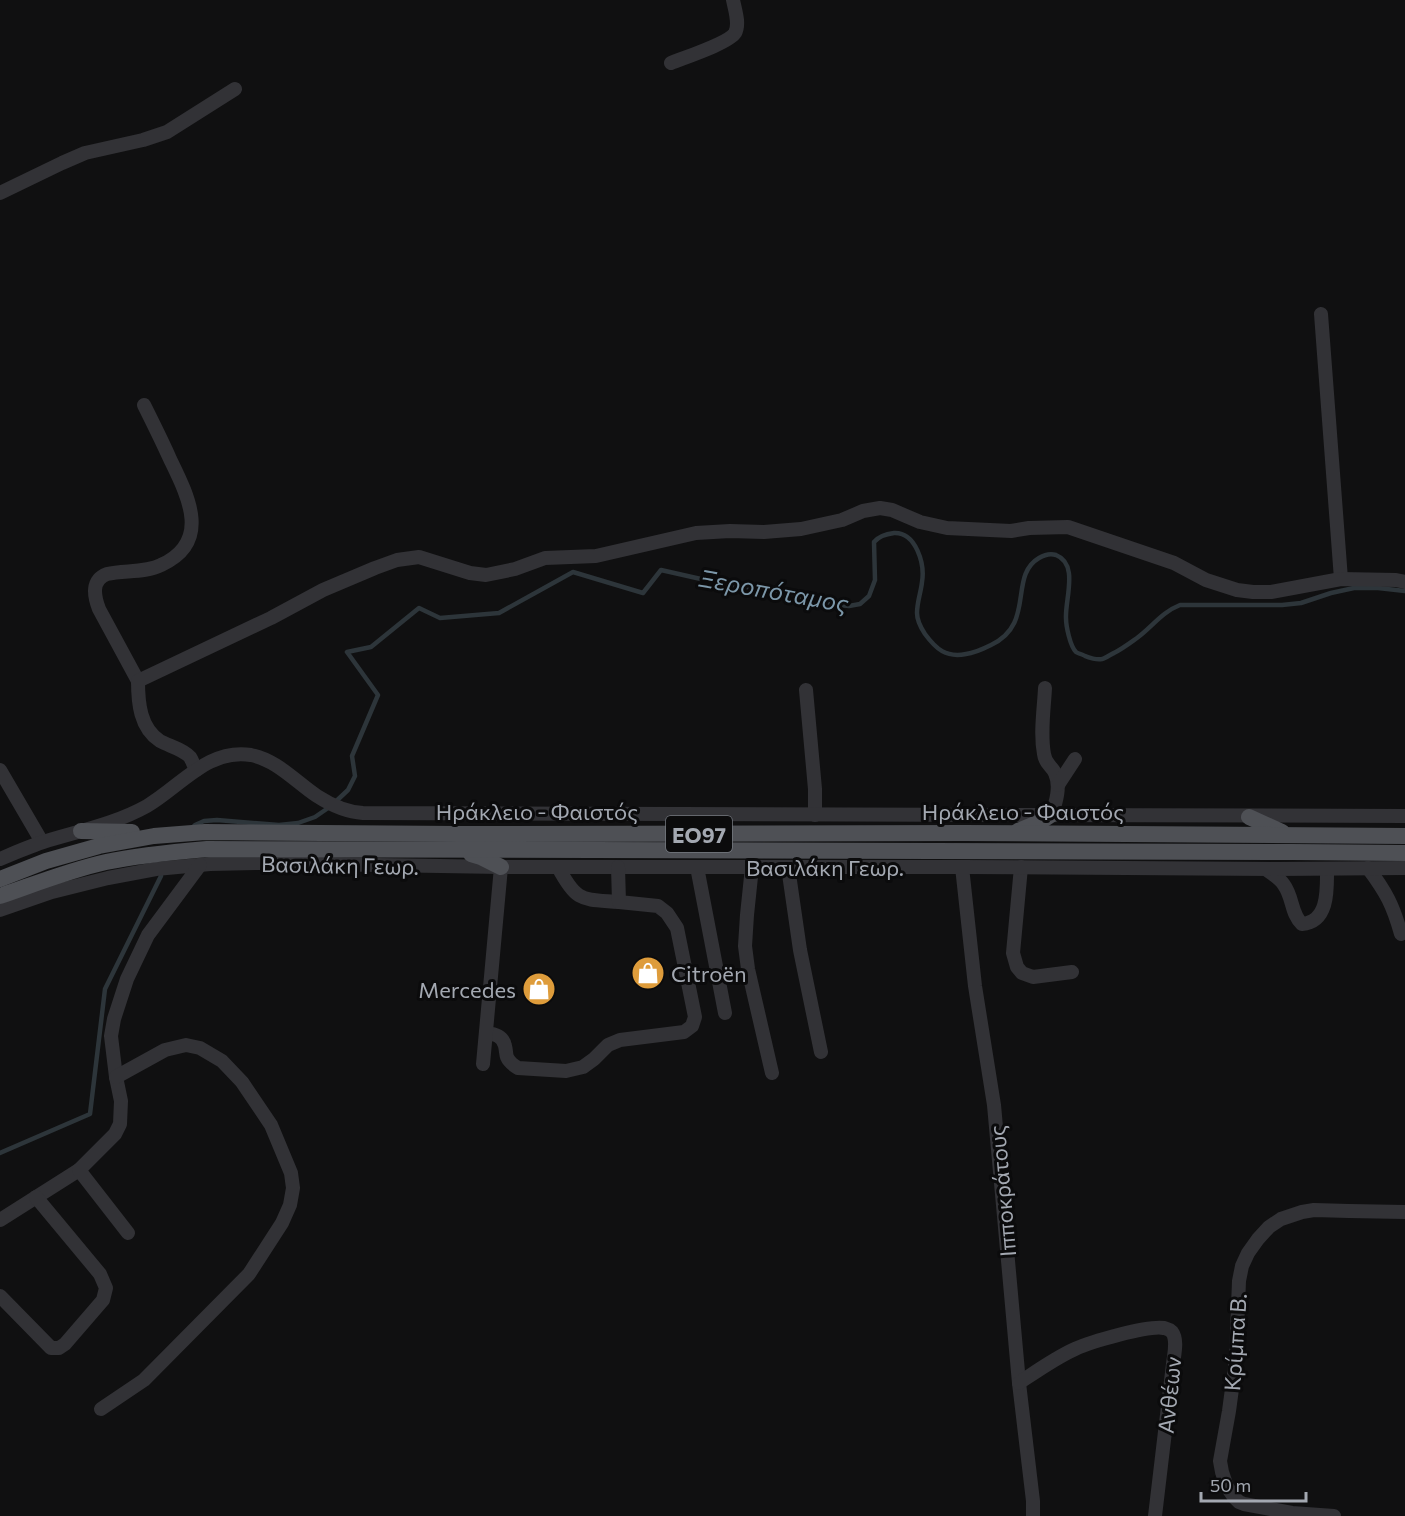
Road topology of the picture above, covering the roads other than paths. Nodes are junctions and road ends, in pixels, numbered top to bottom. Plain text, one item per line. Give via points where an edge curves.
1 (733, 0) edge
2 (671, 63) dead end
3 (235, 89) dead end
4 (0, 193) edge
5 (1321, 314) dead end
6 (144, 405) dead end
7 (1341, 579) junction
8 (1405, 582) edge
9 (138, 681) junction
10 (1045, 688) dead end
11 (806, 690) dead end
12 (1075, 759) dead end
13 (0, 770) edge
14 (196, 770) junction
15 (1058, 785) junction
16 (1052, 814) junction
17 (815, 815) junction
18 (1405, 816) edge
19 (1249, 817) junction
20 (81, 831) junction
21 (205, 832) junction
22 (1011, 834) junction
23 (1292, 835) junction
24 (1405, 836) edge
25 (42, 842) junction
26 (459, 851) junction
27 (1405, 853) edge
28 (0, 859) edge
29 (200, 865) junction
30 (501, 867) junction
31 (558, 867) junction
32 (618, 867) junction
33 (697, 867) junction
34 (752, 867) junction
35 (788, 867) junction
36 (962, 867) junction
37 (1021, 867) junction
38 (1327, 868) junction
39 (1368, 868) junction
40 (1405, 868) edge
41 (1266, 869) junction
42 (0, 879) edge
43 (0, 896) edge
44 (619, 902) junction
45 (0, 910) edge
46 (1400, 910) edge
47 (1401, 934) dead end
48 (1072, 972) dead end
49 (725, 1013) dead end
50 (486, 1033) junction
51 (821, 1052) dead end
52 (483, 1064) dead end
53 (772, 1073) dead end
54 (116, 1077) junction
55 (79, 1170) junction
56 (36, 1197) junction
57 (1405, 1212) edge
58 (0, 1220) edge
59 (128, 1233) dead end
60 (0, 1296) edge
61 (1019, 1383) junction
62 (101, 1409) dead end
63 (1033, 1516) edge
64 (1155, 1516) edge
65 (1334, 1516) edge

1 - 2 street via 737,25 733,36
3 - 4 street via 167,132 85,153
5 - 7 street
6 - 9 street via 188,496 193,519 188,540 174,557 154,568 103,575 95,584 99,609
7 - 8 street
7 - 9 street via 1271,592 1237,590 1206,580 1174,563 1068,527 1011,531 947,528 880,508 801,529 696,533 596,556 545,558 486,575 419,557 397,561 323,590
9 - 14 street via 140,713 150,732 190,757
10 - 15 street via 1043,750
11 - 17 street
12 - 15 street
13 - 25 street
14 - 17 street via 232,754 254,756 276,765 338,808 356,813
14 - 20 street via 144,807
15 - 16 street
16 - 17 street
16 - 19 street
16 - 22 main road
18 - 19 street
19 - 23 main road
20 - 21 main road
20 - 25 street
21 - 22 main road, Ηράκλειο - Φαιστός / ΕΟ97
21 - 42 main road, Ηράκλειο - Φαιστός / ΕΟ97 via 99,846
22 - 23 main road, Ηράκλειο - Φαιστός / ΕΟ97
23 - 24 main road, Ηράκλειο - Φαιστός / ΕΟ97
25 - 28 street
26 - 27 main road, Ηράκλειο - Φαιστός / ΕΟ97
26 - 30 main road via 481,856
26 - 43 main road, Ηράκλειο - Φαιστός / ΕΟ97 via 207,849 156,853 105,862
29 - 30 street, Βασιλάκη Γεωρ.
29 - 45 street, Βασιλάκη Γεωρ. via 108,878
29 - 54 street via 148,936 127,979 111,1035
30 - 31 street, Βασιλάκη Γεωρ.
30 - 50 street
31 - 32 street, Βασιλάκη Γεωρ.
31 - 44 street via 577,895
32 - 33 street, Βασιλάκη Γεωρ.
32 - 44 street
33 - 34 street, Βασιλάκη Γεωρ.
33 - 49 street
34 - 35 street, Βασιλάκη Γεωρ.
34 - 53 street via 745,946
35 - 36 street, Βασιλάκη Γεωρ.
35 - 51 street
36 - 37 street, Βασιλάκη Γεωρ.
36 - 61 street, Ιπποκράτους via 994,1105
37 - 41 street, Βασιλάκη Γεωρ.
37 - 48 street via 1014,953 1017,967 1033,977
38 - 39 street, Βασιλάκη Γεωρ.
38 - 41 street, Βασιλάκη Γεωρ.
38 - 41 street via 1322,912 1309,924 1297,920 1285,885
39 - 40 street, Βασιλάκη Γεωρ.
39 - 46 street
44 - 50 street via 658,906 677,928 694,1017 692,1026 684,1032 620,1040 608,1045 583,1067 566,1071 518,1068 506,1056 503,1038
46 - 47 street
50 - 52 street
54 - 55 street via 120,1124
54 - 62 street via 165,1050 186,1045 222,1061 242,1082 271,1125 291,1173 293,1188 282,1223 249,1274 144,1380
55 - 56 street
55 - 59 street
56 - 58 street
56 - 60 street via 100,1274 106,1288 103,1300 65,1344 51,1348
57 - 65 street, Κρίμπα Β. via 1314,1210 1294,1214 1264,1232 1248,1253 1240,1273 1236,1359 1220,1461 1224,1480 1234,1497 1244,1504
61 - 63 street, Ιπποκράτους
61 - 64 street, Ανθέων via 1085,1345 1150,1328 1167,1328 1174,1336 1173,1364

